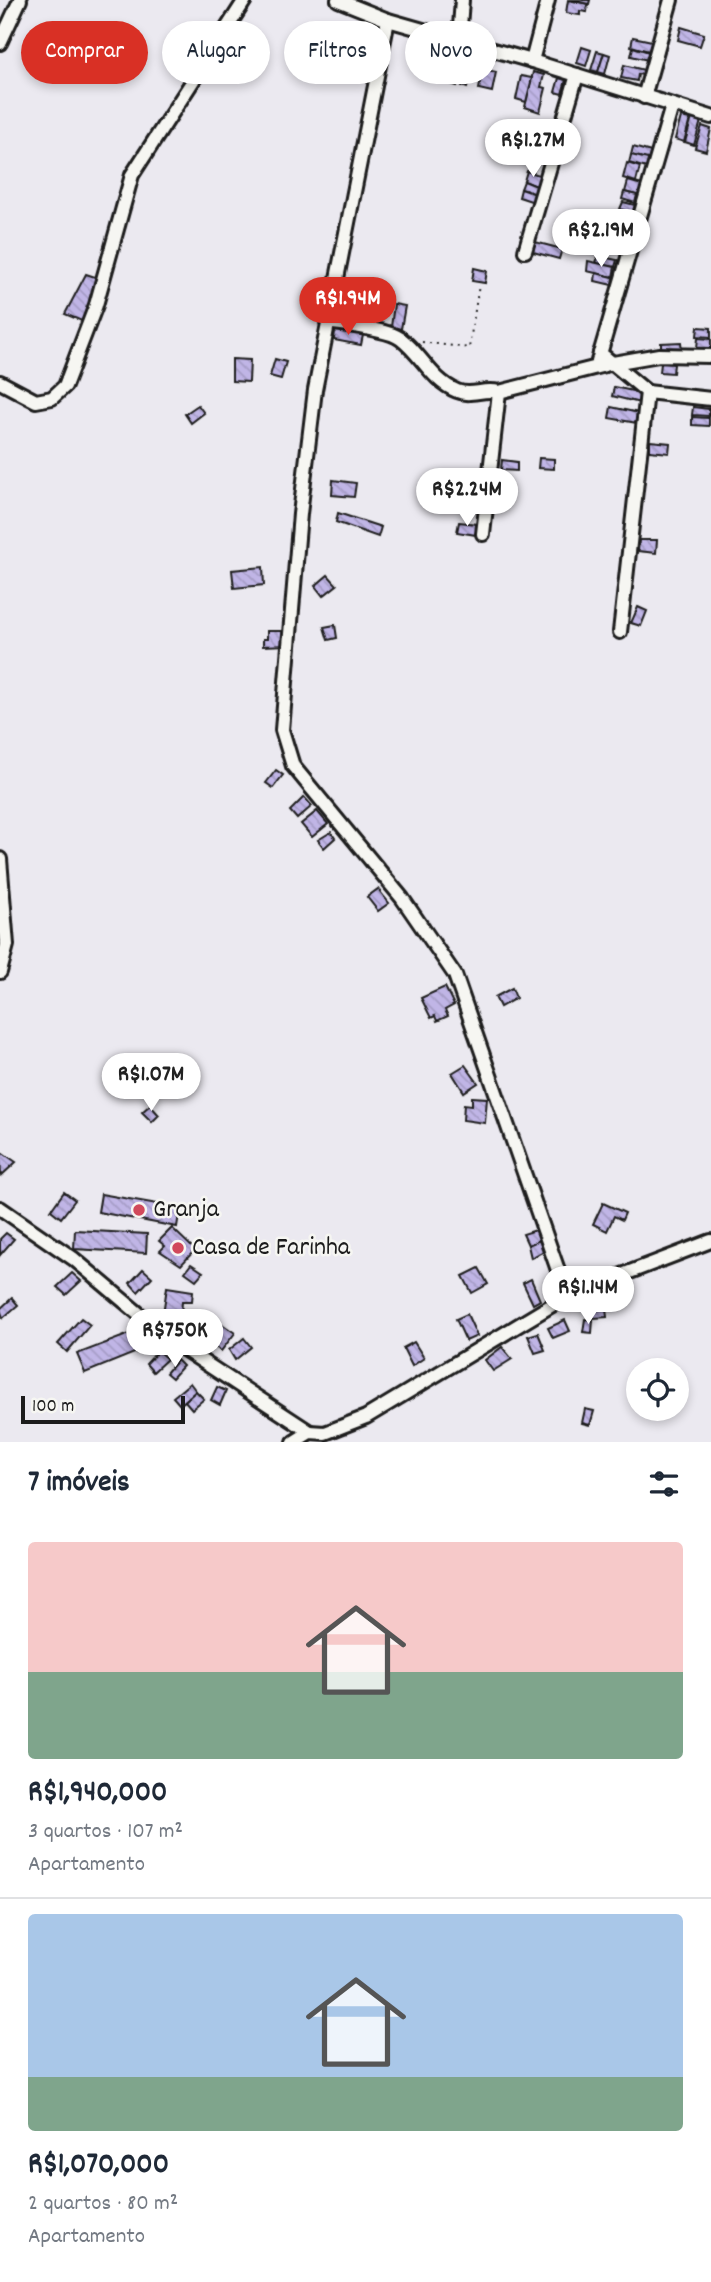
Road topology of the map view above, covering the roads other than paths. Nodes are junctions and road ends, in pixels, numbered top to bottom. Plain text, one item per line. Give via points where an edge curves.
1 (20, 0) edge
2 (245, 0) edge
3 (338, 0) edge
4 (462, 0) edge
5 (548, 0) edge
6 (671, 0) edge
7 (388, 20) junction
8 (460, 21) edge
9 (405, 25) edge
10 (0, 43) edge
11 (497, 51) edge
12 (532, 61) junction
13 (577, 75) junction
14 (644, 97) junction
15 (672, 106) junction
16 (711, 117) edge
17 (525, 251) dead end
18 (327, 322) junction
19 (600, 353) junction
20 (711, 356) edge
21 (613, 363) junction
22 (596, 366) junction
23 (0, 382) edge
24 (499, 392) junction
25 (647, 392) junction
26 (711, 399) edge
27 (483, 534) dead end
28 (620, 632) dead end
29 (0, 859) edge
30 (0, 972) edge
31 (0, 1208) edge
32 (711, 1241) edge
33 (567, 1296) junction
34 (310, 1432) junction
35 (294, 1442) edge

1 - 10 street
2 - 23 street via 132,175 96,305 65,386 52,398 36,401
3 - 7 street
4 - 8 street
5 - 12 street
6 - 14 street
7 - 9 street
7 - 18 street
11 - 12 street
12 - 13 street
13 - 14 street
13 - 17 street
14 - 15 street
15 - 16 street
15 - 19 street
18 - 24 street via 400,338 452,389 466,394 484,389
18 - 33 street via 300,514 282,720 285,748 293,766 402,898 455,975
19 - 21 street
19 - 22 street
20 - 21 street via 659,355
21 - 22 street
21 - 25 street
22 - 24 street
24 - 27 street
25 - 26 street
25 - 28 street
29 - 30 street via 7,955
31 - 34 street via 74,1259 170,1340
32 - 33 street
33 - 34 street via 358,1421 325,1433
34 - 35 street

